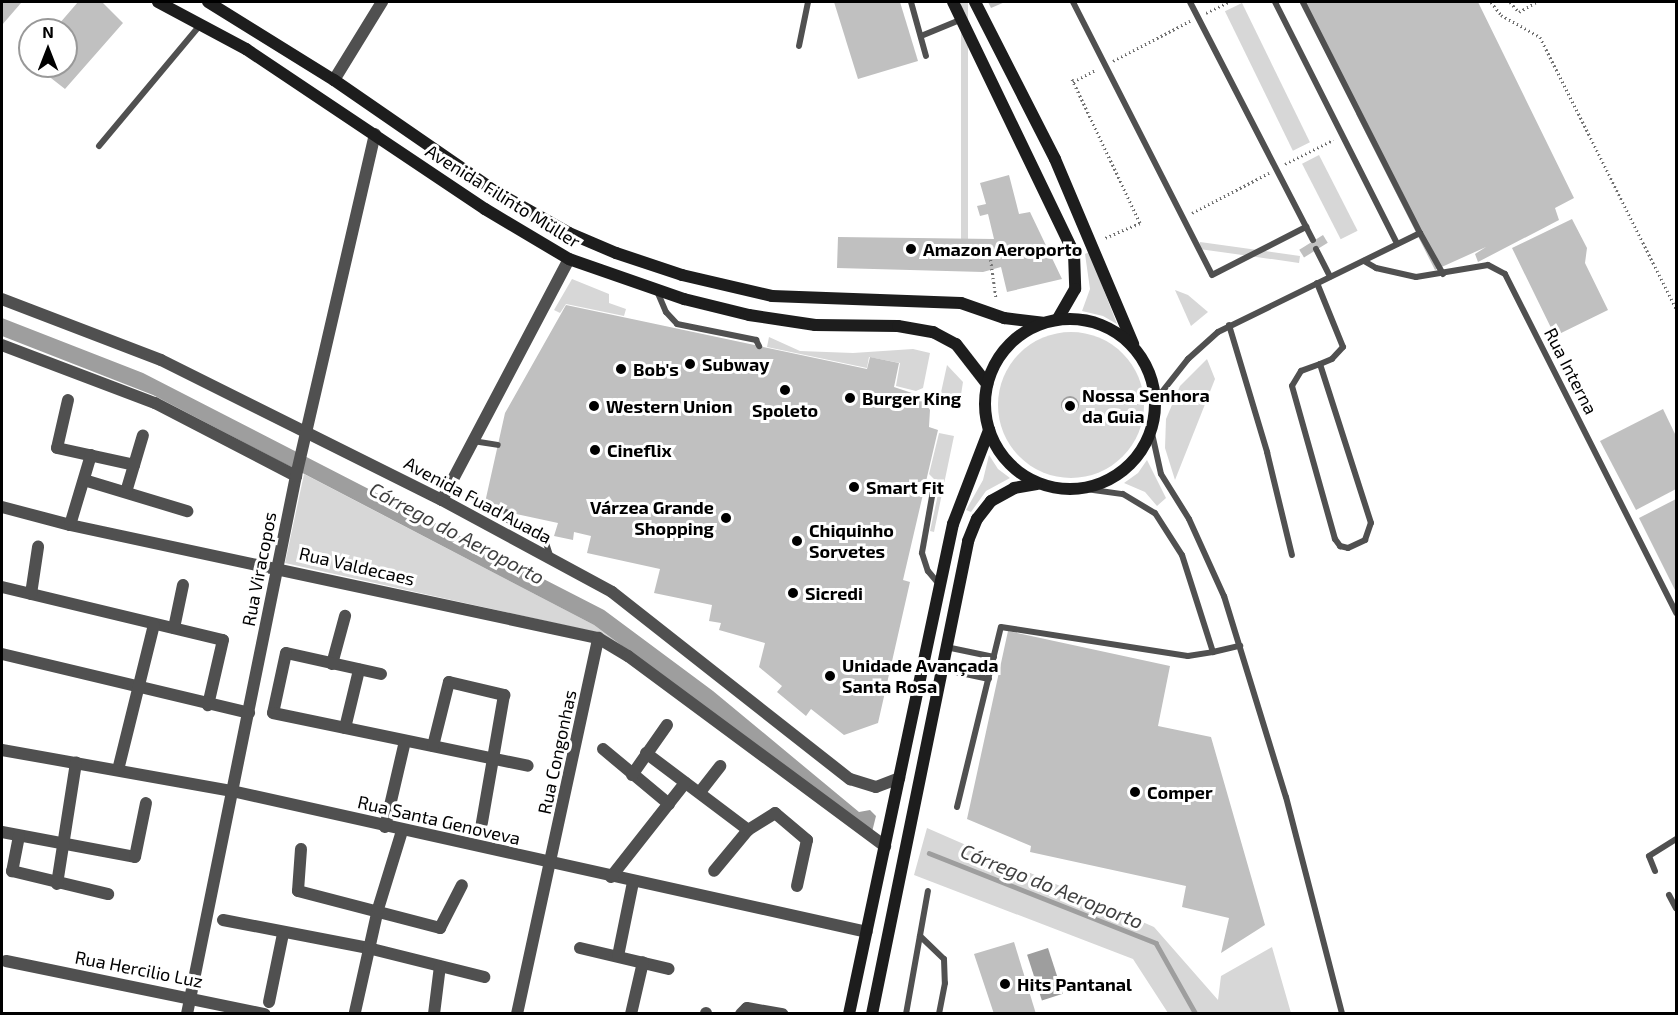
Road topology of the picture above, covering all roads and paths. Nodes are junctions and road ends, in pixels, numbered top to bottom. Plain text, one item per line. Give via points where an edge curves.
1 (158, 2) edge
2 (208, 2) edge
3 (382, 2) edge
4 (808, 2) edge
5 (911, 2) edge
6 (953, 2) edge
7 (975, 2) edge
8 (1073, 2) edge
9 (1190, 2) edge
10 (1229, 2) edge
11 (1275, 2) edge
12 (1303, 2) edge
13 (1491, 2) edge
14 (1510, 2) edge
15 (1536, 2) edge
16 (1198, 17) junction
17 (962, 19) junction
18 (200, 25) junction
19 (921, 36) junction
20 (799, 46) dead end
21 (926, 56) dead end
22 (1105, 65) junction
23 (334, 80) junction
24 (375, 134) junction
25 (1342, 135) junction
26 (99, 146) dead end
27 (1276, 169) junction
28 (1182, 218) junction
29 (1306, 227) junction
30 (1420, 233) junction
31 (1105, 238) dead end
32 (1313, 240) dead end
33 (1397, 244) junction
34 (1317, 249) dead end
35 (998, 253) dead end
36 (990, 255) junction
37 (984, 256) dead end
38 (569, 260) junction
39 (1364, 261) junction
40 (1443, 274) junction
41 (1330, 277) junction
42 (1317, 283) junction
43 (657, 290) junction
44 (2, 299) edge
45 (998, 300) dead end
46 (1677, 309) edge
47 (1058, 319) junction
48 (1043, 323) junction
49 (1229, 325) junction
50 (2, 345) edge
51 (759, 346) dead end
52 (1135, 351) junction
53 (1320, 364) junction
54 (987, 384) junction
55 (68, 400) dead end
56 (1154, 402) junction
57 (1150, 429) junction
58 (989, 430) junction
59 (307, 431) junction
60 (143, 435) dead end
61 (473, 441) junction
62 (498, 445) dead end
63 (91, 455) junction
64 (134, 465) junction
65 (296, 476) junction
66 (84, 480) junction
67 (926, 483) dead end
68 (1037, 484) junction
69 (1086, 489) junction
70 (126, 492) junction
71 (442, 500) junction
72 (2, 507) edge
73 (187, 511) dead end
74 (506, 512) dead end
75 (70, 525) junction
76 (38, 548) dead end
77 (1292, 555) dead end
78 (551, 559) junction
79 (278, 567) junction
80 (939, 584) junction
81 (183, 585) dead end
82 (2, 586) edge
83 (31, 594) junction
84 (1677, 613) edge
85 (345, 616) dead end
86 (154, 625) junction
87 (174, 628) junction
88 (598, 638) junction
89 (1240, 646) junction
90 (946, 647) junction
91 (1214, 652) junction
92 (2, 654) edge
93 (994, 657) junction
94 (332, 664) junction
95 (941, 669) junction
96 (359, 670) junction
97 (381, 674) dead end
98 (989, 679) junction
99 (138, 688) junction
100 (208, 705) junction
101 (249, 712) junction
102 (667, 725) dead end
103 (345, 728) junction
104 (405, 741) junction
105 (433, 746) junction
106 (603, 749) dead end
107 (2, 750) edge
108 (646, 753) junction
109 (493, 759) junction
110 (76, 762) junction
111 (528, 766) dead end
112 (720, 766) dead end
113 (118, 770) junction
114 (632, 775) junction
115 (899, 778) junction
116 (685, 783) junction
117 (232, 791) junction
118 (700, 792) junction
119 (147, 802) dead end
120 (669, 804) junction
121 (957, 807) dead end
122 (482, 823) dead end
123 (385, 827) junction
124 (748, 830) junction
125 (402, 831) junction
126 (2, 832) edge
127 (19, 836) junction
128 (1677, 839) edge
129 (64, 842) junction
130 (885, 846) junction
131 (301, 849) dead end
132 (552, 864) junction
133 (714, 871) dead end
134 (1654, 871) dead end
135 (611, 877) junction
136 (633, 882) junction
137 (57, 884) junction
138 (462, 885) dead end
139 (797, 886) dead end
140 (928, 891) dead end
141 (108, 894) dead end
142 (1669, 895) dead end
143 (1677, 908) edge
144 (378, 909) junction
145 (223, 920) dead end
146 (867, 932) junction
147 (283, 934) junction
148 (920, 936) junction
149 (368, 948) junction
150 (580, 948) dead end
151 (618, 956) junction
152 (6, 961) dead end
153 (643, 962) junction
154 (440, 966) junction
155 (669, 969) dead end
156 (483, 977) dead end
157 (190, 997) junction
158 (267, 1008) edge
159 (355, 1012) edge
160 (187, 1014) edge
161 (434, 1014) edge
162 (517, 1014) edge
163 (631, 1014) edge
164 (741, 1014) edge
165 (782, 1014) edge
166 (849, 1014) edge
167 (872, 1014) edge
168 (906, 1014) edge
169 (939, 1014) edge
170 (1342, 1014) edge

1 - 18 main road, Avenida Filinto Müller
2 - 23 main road, Avenida Filinto Müller
3 - 23 street
4 - 20 lane
5 - 19 lane
6 - 17 main road
7 - 52 main road via 1055,159
8 - 22 lane
9 - 16 lane
10 - 16 path
11 - 25 lane
12 - 30 lane
13 - 46 path via 1501,15 1539,34
14 - 15 path via 1519,12
16 - 22 path
16 - 27 lane
17 - 19 lane
17 - 47 main road via 1074,253 1075,289
18 - 24 main road, Avenida Filinto Müller via 246,50
18 - 26 lane
19 - 21 lane
22 - 28 lane
22 - 31 path via 1072,80 1140,223
23 - 48 main road, Avenida Filinto Müller via 498,193 569,233 638,261 772,296 961,303 1012,320
24 - 38 main road, Avenida Filinto Müller via 484,210
24 - 59 street, Rua Viracopos
25 - 27 path
25 - 33 lane
27 - 28 path
27 - 29 lane
28 - 29 lane via 1212,275
29 - 32 lane
30 - 33 lane
30 - 40 lane
33 - 39 lane
34 - 41 lane
35 - 36 path
36 - 37 path
36 - 45 path
38 - 43 main road, Avenida Filinto Müller
38 - 61 street
39 - 40 lane, Rua Interna via 1376,268 1416,277
39 - 41 lane
40 - 84 lane, Rua Interna via 1488,265 1505,274
41 - 42 lane
42 - 49 lane
42 - 53 lane via 1343,339 1340,353
43 - 51 lane via 668,316 677,324 756,340
43 - 54 main road, Avenida Filinto Müller via 717,309 783,321 907,327 933,332 956,344
44 - 59 street, Avenida Fuad Auada via 161,360
47 - 48 main road
47 - 52 main road via 1076,317 1098,324 1115,332
48 - 54 main road via 1009,344
49 - 56 lane via 1188,358
49 - 77 lane via 1267,452
50 - 65 street via 154,403
52 - 56 main road via 1149,375
53 - 53 lane via 1301,371 1292,386 1335,539 1348,548 1365,540 1371,523
54 - 58 main road via 985,412
55 - 63 street via 57,448
56 - 57 main road
57 - 69 main road via 1144,446 1126,468 1112,479
57 - 89 lane via 1158,469 1204,548
58 - 68 main road via 1007,462
58 - 80 main road via 952,524
59 - 65 street, Rua Viracopos
59 - 71 street, Avenida Fuad Auada
60 - 64 street
61 - 62 lane
61 - 71 street
63 - 64 street
63 - 66 street
64 - 70 street
65 - 79 street, Rua Viracopos
66 - 70 street
66 - 75 street
67 - 80 lane via 933,490 922,553 928,572
68 - 69 main road via 1064,491
68 - 90 main road via 999,495 977,519 968,541
69 - 91 lane via 1123,494 1155,513 1182,555
70 - 73 street
71 - 78 street, Avenida Fuad Auada
72 - 75 street, Rua Valdecaes
74 - 78 lane via 509,521 546,543
75 - 79 street, Rua Valdecaes
76 - 83 street
78 - 115 street, Avenida Fuad Auada via 612,592 850,778 876,787
79 - 88 street, Rua Valdecaes
79 - 101 street, Rua Viracopos
80 - 115 main road
81 - 87 street
82 - 83 street
83 - 86 street
85 - 94 street
86 - 87 street
86 - 99 street
87 - 100 street via 223,640
88 - 130 street via 628,656
88 - 132 street, Rua Congonhas
89 - 91 lane
89 - 170 lane via 1286,798
90 - 93 lane
90 - 95 main road
91 - 93 lane via 1188,656 1001,627
92 - 99 street
93 - 98 lane
94 - 96 street
94 - 103 street via 286,653 273,712
95 - 98 lane
95 - 167 main road
96 - 97 street
96 - 103 street
98 - 121 lane
99 - 100 street
99 - 113 street
100 - 101 street
101 - 117 street, Rua Viracopos
102 - 108 street
103 - 104 street
104 - 105 street
104 - 123 street
105 - 109 street
105 - 109 street via 449,682 504,695
106 - 114 street
107 - 110 street, Rua Santa Genoveva
108 - 114 street
108 - 116 street
109 - 111 street
109 - 122 street
110 - 113 street, Rua Santa Genoveva
110 - 129 street
112 - 118 street
113 - 117 street, Rua Santa Genoveva
114 - 120 street
115 - 130 main road
116 - 118 street
116 - 120 street
117 - 123 street, Rua Santa Genoveva
117 - 157 street, Rua Viracopos
118 - 124 street
119 - 129 street via 135,856
120 - 135 street
123 - 125 street, Rua Santa Genoveva
124 - 133 street
124 - 139 street via 775,813 807,840
125 - 132 street, Rua Santa Genoveva
125 - 144 street
126 - 127 street
127 - 129 street
127 - 137 street via 12,871
128 - 134 lane via 1649,856
129 - 137 street
130 - 146 main road
131 - 144 street via 298,891
132 - 135 street, Rua Santa Genoveva
132 - 162 street, Rua Congonhas
135 - 136 street, Rua Santa Genoveva
136 - 146 street, Rua Santa Genoveva
136 - 151 street
137 - 141 street
138 - 144 street via 440,928
140 - 148 lane
142 - 143 lane
144 - 149 street
145 - 147 street
146 - 166 main road
147 - 149 street
147 - 158 street
148 - 168 lane
148 - 169 lane via 944,958 945,983
149 - 154 street
149 - 159 street
150 - 151 street
151 - 153 street
152 - 157 street, Rua Hercilio Luz
153 - 155 street
153 - 163 street
154 - 156 street
154 - 161 street
157 - 158 street, Rua Hercilio Luz
157 - 160 street, Rua Viracopos
164 - 165 street via 747,1008

